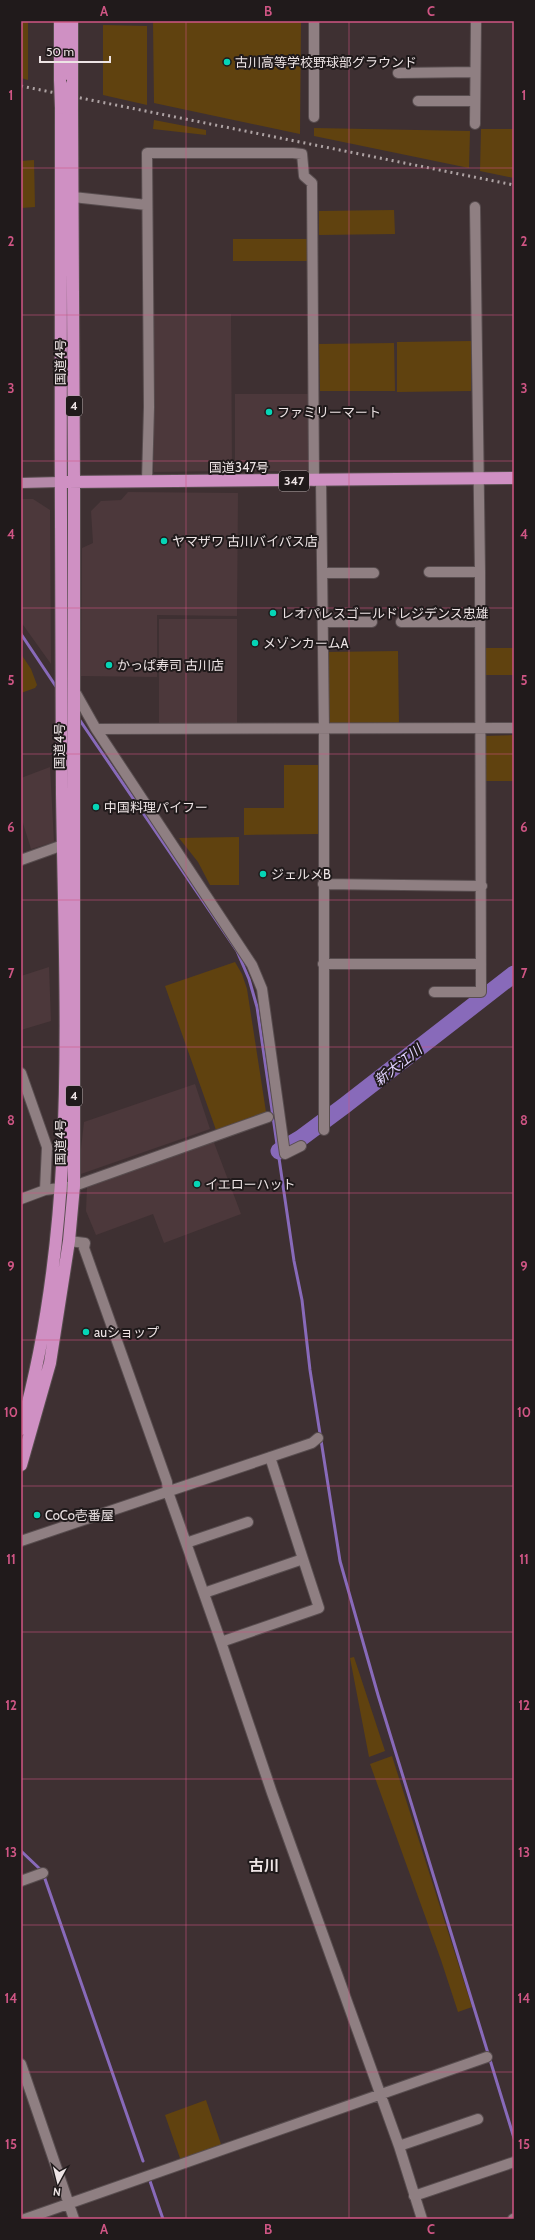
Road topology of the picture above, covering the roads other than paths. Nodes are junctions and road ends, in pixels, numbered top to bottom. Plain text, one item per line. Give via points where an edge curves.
1 (60, 21) edge
2 (72, 21) edge
3 (314, 21) edge
4 (476, 21) edge
5 (476, 72) junction
6 (398, 73) dead end
7 (418, 101) dead end
8 (475, 101) junction
9 (66, 109) junction
10 (314, 118) dead end
11 (475, 124) dead end
12 (73, 197) junction
13 (147, 205) junction
14 (475, 206) dead end
15 (478, 478) junction
16 (514, 478) edge
17 (147, 481) junction
18 (317, 481) junction
19 (60, 482) junction
20 (74, 482) junction
21 (21, 483) edge
22 (429, 572) dead end
23 (480, 572) junction
24 (323, 573) junction
25 (374, 573) dead end
26 (323, 622) junction
27 (372, 622) dead end
28 (401, 622) dead end
29 (479, 622) junction
30 (69, 697) junction
31 (481, 728) junction
32 (514, 728) edge
33 (96, 729) junction
34 (324, 729) junction
35 (63, 845) junction
36 (21, 860) edge
37 (323, 884) junction
38 (482, 886) junction
39 (323, 964) junction
40 (481, 964) junction
41 (434, 992) dead end
42 (21, 1073) edge
43 (24, 1089) edge
44 (268, 1117) dead end
45 (324, 1129) dead end
46 (293, 1150) dead end
47 (68, 1187) junction
48 (45, 1190) junction
49 (21, 1199) edge
50 (69, 1241) junction
51 (21, 1429) edge
52 (318, 1438) dead end
53 (270, 1457) junction
54 (21, 1465) edge
55 (168, 1492) junction
56 (248, 1522) dead end
57 (21, 1542) edge
58 (186, 1543) junction
59 (303, 1559) junction
60 (204, 1593) junction
61 (222, 1642) junction
62 (43, 1873) dead end
63 (21, 1881) edge
64 (487, 2056) dead end
65 (21, 2064) edge
66 (379, 2094) junction
67 (478, 2119) dead end
68 (399, 2146) junction
69 (514, 2162) edge
70 (414, 2196) junction
71 (68, 2204) junction
72 (25, 2219) edge
73 (74, 2219) edge
74 (422, 2219) edge

1 - 9 highway, 国道4号 / 4, bridge via 60,80
2 - 9 highway, 国道4号 / 4, bridge via 72,84
3 - 10 street
4 - 5 street
5 - 6 street
5 - 8 street
7 - 8 street
8 - 11 street
9 - 12 highway, 国道4号 / 4
9 - 19 highway, 国道4号 / 4
12 - 13 street
12 - 20 highway, 国道4号 / 4
13 - 17 street
13 - 18 street via 147,153 302,154 304,176 312,183
14 - 15 street
15 - 16 highway, 国道347号 / 347
15 - 18 highway, 国道347号 / 347
15 - 23 street
17 - 18 highway, 国道347号 / 347
17 - 20 highway, 国道347号 / 347
18 - 24 street
19 - 20 highway, 国道347号 / 347
19 - 21 main road
19 - 30 highway, 国道4号 / 4 via 62,682
20 - 30 highway, 国道4号 / 4
22 - 23 street
23 - 29 street
24 - 25 street
24 - 26 street
26 - 27 street
26 - 34 street
28 - 29 street
29 - 31 street
30 - 33 street
30 - 35 highway, 国道4号 / 4
30 - 47 highway, 国道4号 / 4 via 73,720
31 - 32 street
31 - 34 street
31 - 38 street
33 - 34 street
33 - 46 street via 252,965 262,989 283,1130
34 - 37 street
35 - 36 street
35 - 47 highway, 国道4号 / 4
37 - 38 street
37 - 39 street
38 - 40 street
39 - 40 street
39 - 45 street
40 - 41 street via 481,992
42 - 43 street
43 - 48 street via 47,1147
44 - 47 street
47 - 48 street
47 - 50 highway, 国道4号 / 4
47 - 51 highway, 国道4号 / 4 via 39,1359
48 - 49 street
50 - 54 highway, 国道4号 / 4 via 50,1363
50 - 55 street via 85,1243 84,1248 167,1482
52 - 53 street via 312,1443
53 - 55 street
53 - 59 street
55 - 57 street
55 - 58 street
56 - 58 street
58 - 60 street
59 - 60 street
59 - 61 street via 319,1608
60 - 61 street
61 - 66 street via 275,1801
62 - 63 street
64 - 66 street
65 - 71 street
66 - 68 street
66 - 71 street
67 - 68 street
68 - 70 street
69 - 70 street
70 - 74 street
71 - 72 street
71 - 73 street

